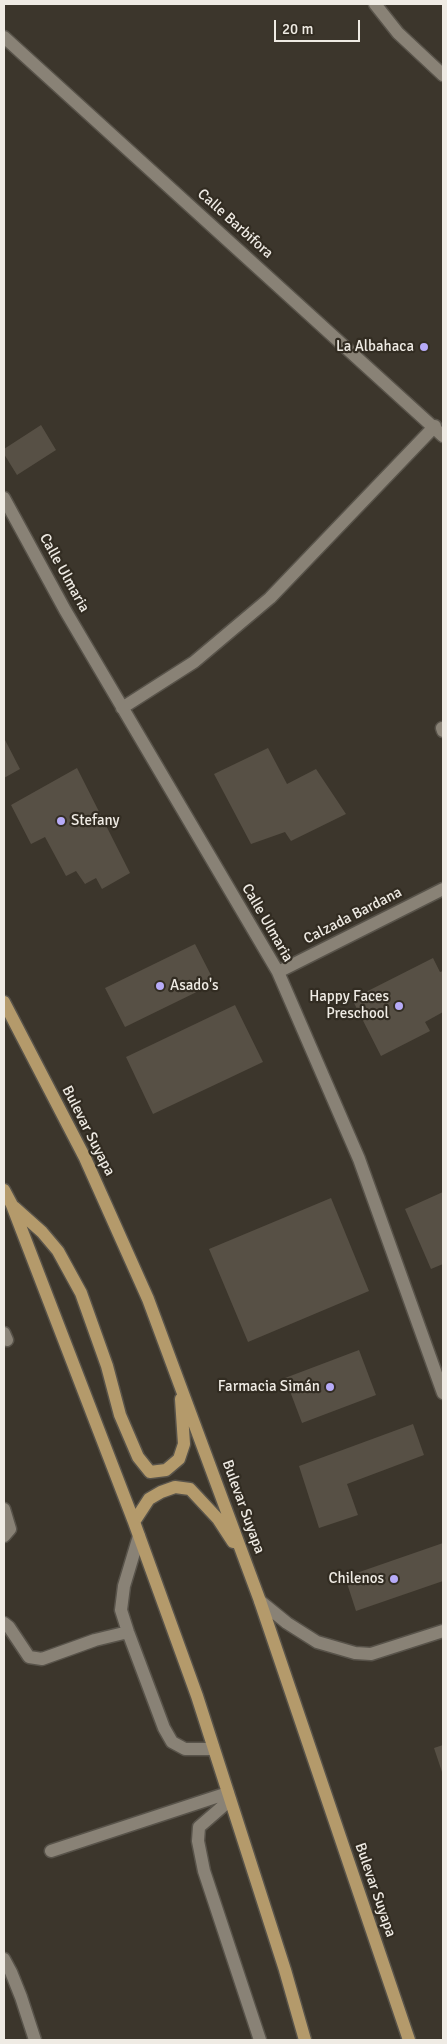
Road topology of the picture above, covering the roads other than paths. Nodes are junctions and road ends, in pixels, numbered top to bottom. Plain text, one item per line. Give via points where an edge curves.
1 (375, 4) edge
2 (4, 37) edge
3 (443, 75) edge
4 (439, 431) edge
5 (4, 498) edge
6 (122, 708) junction
7 (443, 889) edge
8 (278, 972) junction
9 (4, 1002) edge
10 (4, 1190) edge
11 (12, 1205) junction
12 (179, 1382) junction
13 (443, 1393) edge
14 (4, 1509) edge
15 (134, 1522) junction
16 (4, 1536) edge
17 (139, 1536) junction
18 (248, 1568) junction
19 (260, 1601) junction
20 (4, 1623) edge
21 (128, 1632) junction
22 (443, 1632) edge
23 (213, 1748) junction
24 (229, 1797) junction
25 (51, 1851) dead end
26 (4, 1959) edge
27 (35, 2040) edge
28 (260, 2040) edge
29 (305, 2040) edge
30 (409, 2040) edge

1 - 3 street via 398,33
2 - 4 street, Calle Barbifora
4 - 6 street via 270,598 194,662
5 - 6 street, Calle Ulmaria
6 - 8 street, Calle Ulmaria
7 - 8 street, Calzada Bardana
8 - 13 street, Calle Ulmaria via 359,1160
9 - 12 main road, Bulevar Suyapa via 85,1158 148,1299
10 - 11 main road
11 - 12 main road via 58,1251 81,1293 120,1414 138,1457 150,1472 166,1470 179,1459 184,1444
11 - 15 main road
12 - 18 main road, Bulevar Suyapa
14 - 16 street via 10,1529
15 - 17 main road
15 - 18 main road via 149,1499 174,1487 190,1489 218,1519
17 - 21 street via 124,1586 121,1610
17 - 23 main road
18 - 19 main road, Bulevar Suyapa
19 - 22 street via 317,1642 355,1653 371,1654
19 - 30 main road, Bulevar Suyapa
20 - 21 street via 29,1657 42,1659
21 - 23 street via 172,1742 185,1749
23 - 24 main road
24 - 25 street
24 - 28 street via 199,1827 199,1848
24 - 29 main road
26 - 27 street via 12,1972

